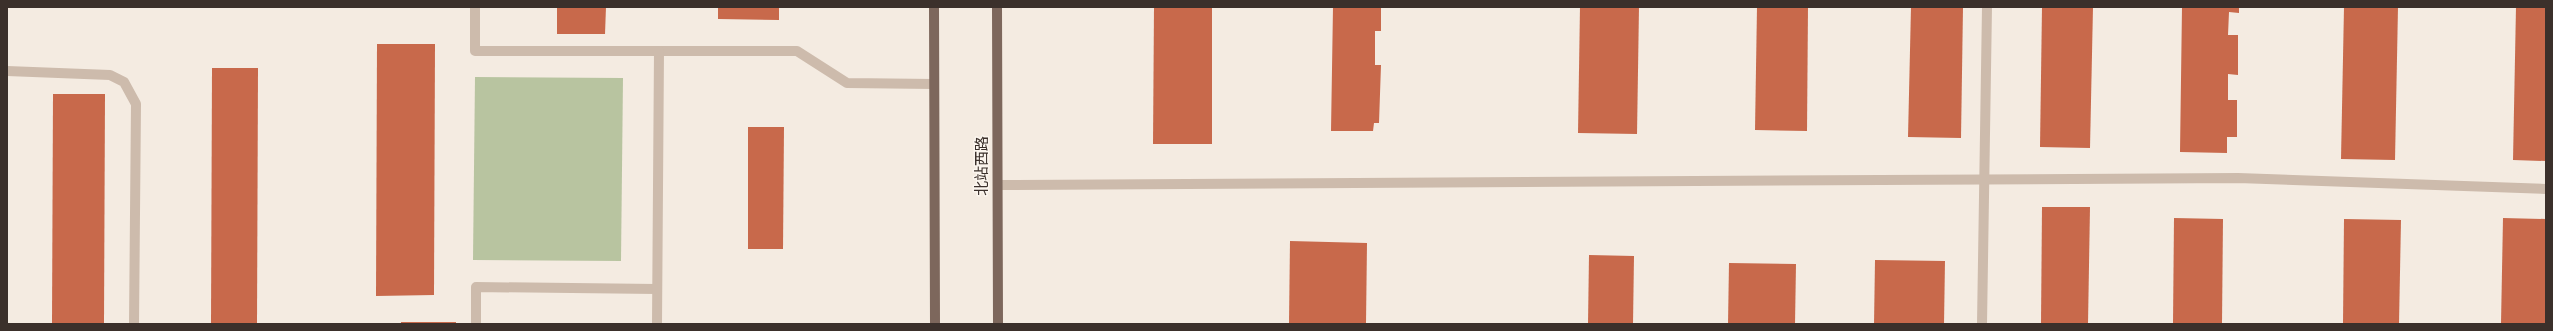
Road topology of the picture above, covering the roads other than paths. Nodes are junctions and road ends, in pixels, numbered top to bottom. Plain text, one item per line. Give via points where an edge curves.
1 (475, 7) edge
2 (934, 7) edge
3 (997, 7) edge
4 (1988, 7) edge
5 (659, 51) junction
6 (7, 71) edge
7 (934, 84) junction
8 (1984, 179) junction
9 (998, 185) junction
10 (2546, 189) edge
11 (657, 289) junction
12 (134, 324) edge
13 (476, 324) edge
14 (657, 324) edge
15 (935, 324) edge
16 (998, 324) edge
17 (1982, 324) edge

1 - 5 lane via 475,51
2 - 7 main road
3 - 9 main road, 北站西路
4 - 8 lane
5 - 7 lane via 797,51 847,83
5 - 11 lane
6 - 12 lane via 110,75 124,82 136,104
7 - 15 main road
8 - 9 lane
8 - 10 lane via 2238,178
8 - 17 lane
9 - 16 main road, 北站西路
11 - 13 lane via 476,287
11 - 14 lane

